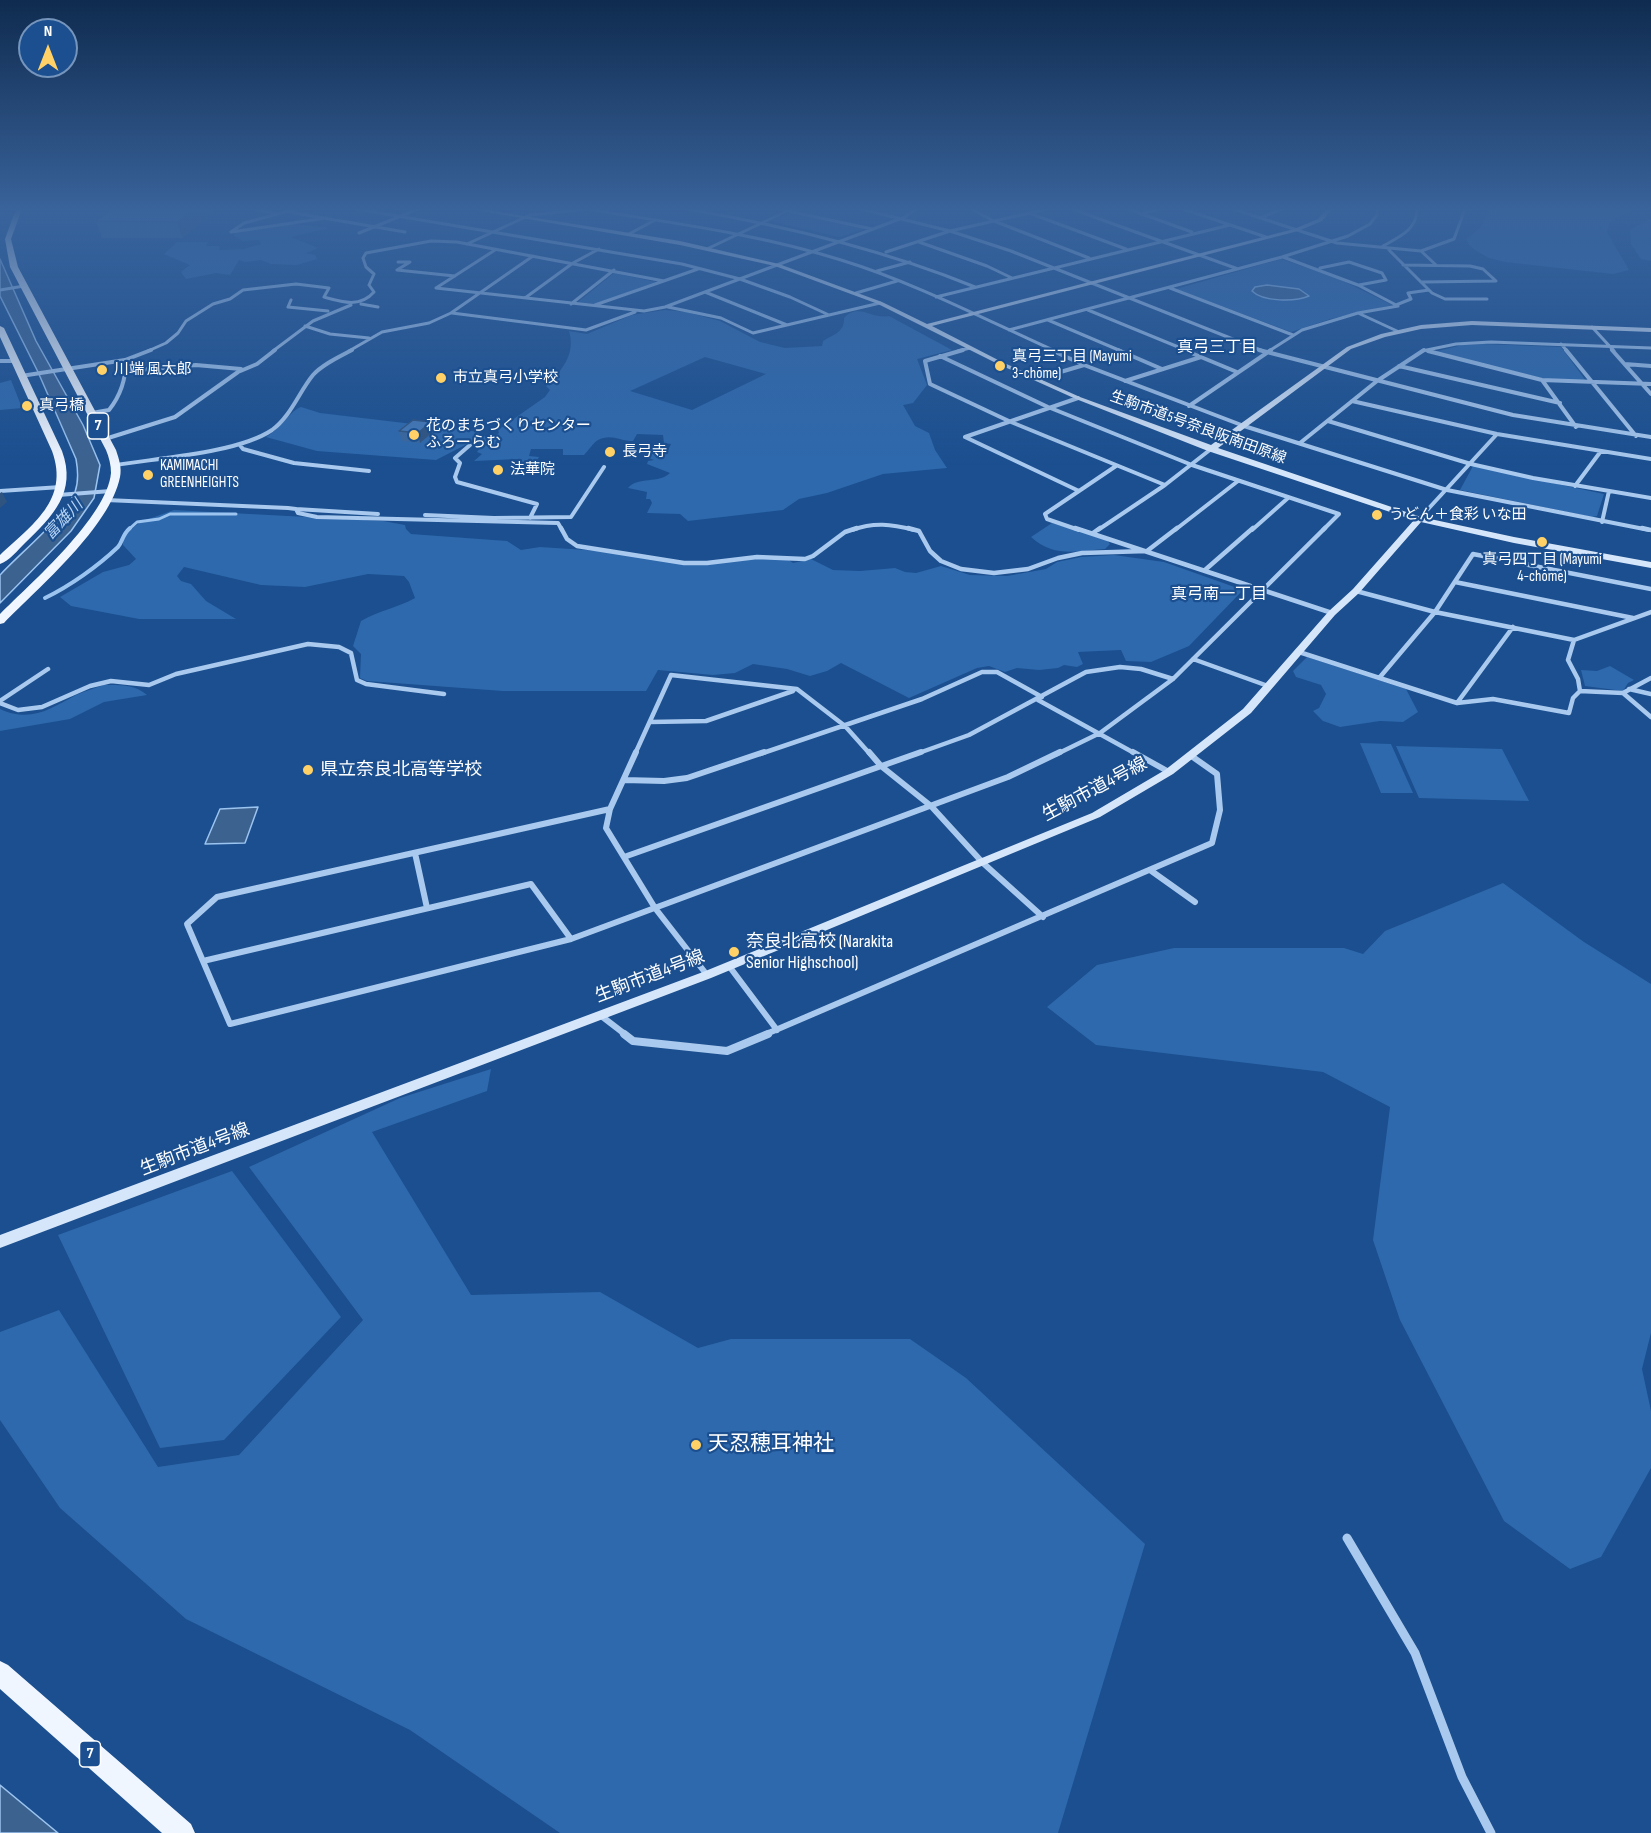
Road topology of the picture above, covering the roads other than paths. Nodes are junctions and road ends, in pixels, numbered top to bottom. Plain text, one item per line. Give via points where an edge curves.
1 (28, 295) edge
2 (236, 295) edge
3 (325, 295) edge
4 (372, 295) edge
5 (479, 295) edge
6 (494, 295) edge
7 (529, 295) edge
8 (583, 295) edge
9 (627, 295) edge
10 (697, 295) edge
11 (711, 295) edge
12 (783, 295) edge
13 (860, 295) edge
14 (930, 295) edge
15 (947, 295) edge
16 (1050, 295) edge
17 (1118, 295) edge
18 (1140, 295) edge
19 (1188, 295) edge
20 (1376, 295) edge
21 (1409, 295) edge
22 (1438, 295) edge
23 (936, 297) junction
24 (524, 298) junction
25 (1127, 298) junction
26 (1487, 299) dead end
27 (291, 300) dead end
28 (357, 303) junction
29 (880, 303) junction
30 (571, 304) junction
31 (1396, 305) junction
32 (665, 306) junction
33 (378, 307) dead end
34 (592, 307) junction
35 (1087, 309) junction
36 (328, 311) junction
37 (636, 312) junction
38 (451, 313) junction
39 (1358, 313) junction
40 (973, 314) junction
41 (829, 315) junction
42 (1048, 320) junction
43 (788, 325) junction
44 (305, 326) junction
45 (926, 326) junction
46 (1592, 327) junction
47 (0, 328) edge
48 (1008, 330) junction
49 (1651, 330) edge
50 (1397, 331) junction
51 (1293, 335) junction
52 (369, 338) junction
53 (1561, 344) junction
54 (1609, 346) junction
55 (970, 348) junction
56 (1651, 348) edge
57 (1424, 350) junction
58 (1267, 353) junction
59 (940, 356) junction
60 (1202, 357) junction
61 (126, 360) junction
62 (0, 361) edge
63 (14, 361) junction
64 (1625, 364) junction
65 (1084, 365) junction
66 (1399, 366) junction
67 (1651, 366) edge
68 (67, 368) junction
69 (1322, 368) junction
70 (242, 369) junction
71 (1162, 369) junction
72 (127, 371) junction
73 (1237, 372) junction
74 (21, 376) junction
75 (1037, 379) junction
76 (1542, 380) junction
77 (1125, 381) junction
78 (1377, 381) junction
79 (1591, 382) junction
80 (1641, 384) junction
81 (1651, 384) edge
82 (1651, 394) edge
83 (1078, 398) junction
84 (1352, 401) junction
85 (1560, 403) junction
86 (1189, 406) junction
87 (1048, 407) junction
88 (92, 413) junction
89 (1328, 421) junction
90 (1011, 422) junction
91 (1244, 426) junction
92 (1576, 427) junction
93 (1497, 434) junction
94 (1636, 435) junction
95 (1651, 437) edge
96 (105, 439) junction
97 (1300, 443) junction
98 (239, 444) junction
99 (470, 445) dead end
100 (1211, 449) junction
101 (1601, 451) junction
102 (1651, 459) edge
103 (1471, 464) junction
104 (116, 465) junction
105 (1192, 465) junction
106 (1116, 466) junction
107 (604, 467) dead end
108 (369, 471) dead end
109 (1238, 481) junction
110 (1165, 485) junction
111 (1575, 486) junction
112 (1447, 490) junction
113 (0, 491) edge
114 (59, 491) junction
115 (1079, 491) junction
116 (1610, 491) junction
117 (108, 496) junction
118 (1288, 498) junction
119 (1651, 498) edge
120 (297, 509) junction
121 (530, 519) junction
122 (1419, 519) junction
123 (1602, 522) junction
124 (1651, 530) edge
125 (1093, 533) junction
126 (1147, 551) junction
127 (0, 561) edge
128 (1651, 565) edge
129 (1205, 570) junction
130 (1455, 582) junction
131 (1651, 589) edge
132 (1263, 590) junction
133 (1356, 591) junction
134 (1435, 612) junction
135 (1651, 612) edge
136 (1332, 613) junction
137 (1635, 619) junction
138 (0, 621) edge
139 (1513, 627) junction
140 (1574, 640) junction
141 (1299, 652) junction
142 (1193, 659) junction
143 (48, 669) dead end
144 (1380, 677) junction
145 (1651, 678) edge
146 (1173, 680) junction
147 (1268, 686) junction
148 (797, 690) junction
149 (1629, 690) junction
150 (1580, 691) junction
151 (1623, 693) junction
152 (444, 694) dead end
153 (1651, 694) edge
154 (1040, 698) junction
155 (0, 702) edge
156 (1457, 703) junction
157 (1651, 717) edge
158 (650, 722) junction
159 (845, 726) junction
160 (1100, 733) junction
161 (1190, 755) junction
162 (882, 766) junction
163 (1169, 772) junction
164 (624, 780) junction
165 (931, 806) junction
166 (610, 809) junction
167 (415, 853) junction
168 (624, 857) junction
169 (983, 863) junction
170 (1150, 870) junction
171 (1195, 902) dead end
172 (428, 908) junction
173 (655, 908) junction
174 (1043, 917) junction
175 (571, 939) junction
176 (203, 961) junction
177 (729, 966) junction
178 (707, 975) junction
179 (600, 1015) junction
180 (777, 1030) junction
181 (0, 1242) edge
182 (1347, 1538) dead end
183 (0, 1673) edge
184 (182, 1833) edge
185 (1491, 1833) edge

1 - 68 main road, 7
2 - 61 street via 186,321 166,343
3 - 28 street
4 - 28 street via 367,301
5 - 38 street
6 - 24 street
7 - 24 street
8 - 30 street
9 - 34 street
10 - 32 street
11 - 43 street
12 - 41 street
13 - 29 street, 生駒市道5号奈良阪南田原線
14 - 23 street
15 - 23 street
16 - 40 street
17 - 25 street
18 - 25 street
19 - 51 street
20 - 31 street
21 - 31 street via 1411,299
22 - 26 street via 1446,299
23 - 40 street
24 - 30 street
25 - 35 street
25 - 58 street
27 - 36 street via 288,306
28 - 33 street
28 - 36 street
29 - 41 street
29 - 45 street, 生駒市道5号奈良阪南田原線
30 - 34 street
31 - 39 street
32 - 37 street
32 - 43 street via 721,318 753,333
34 - 37 street
35 - 42 street
35 - 60 street
36 - 44 street
37 - 38 street via 586,330
38 - 52 street via 429,323 390,329
39 - 50 street
39 - 51 street via 1322,322
40 - 45 street
40 - 48 street
41 - 43 street
42 - 48 street
42 - 71 street
44 - 52 street via 330,334
44 - 70 street via 284,346
45 - 55 street, 生駒市道5号奈良阪南田原線
46 - 49 street
46 - 50 street via 1472,323
46 - 54 street
47 - 63 main road
48 - 65 street
50 - 69 street via 1357,344
51 - 58 street
52 - 98 street via 314,374 273,429
53 - 54 street
53 - 57 street via 1491,342
53 - 79 street
54 - 56 street
54 - 64 street
55 - 59 street
55 - 75 street, 生駒市道5号奈良阪南田原線
57 - 66 street
57 - 76 street
58 - 69 street
58 - 73 street
59 - 87 street
59 - 90 street via 925,361 930,384
60 - 71 street
60 - 73 street
61 - 68 street
61 - 72 street
62 - 63 street
63 - 74 main road
64 - 67 street
64 - 80 street
65 - 75 street
65 - 77 street
66 - 78 street
66 - 85 street
68 - 74 street
68 - 88 main road, 7
69 - 78 street
69 - 91 street
70 - 72 street via 196,364
70 - 96 street via 168,421
71 - 77 street
72 - 88 street via 119,397 109,410
73 - 86 street
74 - 114 main road via 63,468
75 - 83 street, 生駒市道5号奈良阪南田原線
76 - 79 street
76 - 85 street
77 - 86 street
78 - 84 street
78 - 92 street
79 - 80 street
79 - 94 street
80 - 81 street
80 - 82 street
83 - 87 street
83 - 100 street, 生駒市道5号奈良阪南田原線
84 - 89 street
84 - 93 street
85 - 92 street
86 - 91 street
87 - 90 street
87 - 105 street
88 - 96 main road, 7
89 - 97 street
89 - 103 street
90 - 106 street
90 - 115 street via 965,437
91 - 97 street
91 - 100 street
92 - 94 street
93 - 101 street
93 - 103 street
94 - 95 street
96 - 104 main road, 7
97 - 112 street
98 - 104 street
98 - 108 street via 243,449 294,463
99 - 121 street via 455,458 460,464 457,482 537,504
100 - 105 street
100 - 122 street, 生駒市道5号奈良阪南田原線
101 - 102 street
101 - 111 street
103 - 111 street
103 - 112 street
104 - 117 main road
105 - 109 street
105 - 110 street
106 - 110 street
106 - 115 street
107 - 121 street via 571,517
109 - 118 street
109 - 126 street
110 - 125 street
111 - 116 street
112 - 122 street
112 - 123 street
113 - 114 street
114 - 117 street
114 - 127 main road via 43,518
115 - 125 street via 1045,514 1047,519
116 - 119 street
116 - 123 street
117 - 120 street
117 - 138 main road via 96,518
118 - 129 street
118 - 132 street via 1339,514
120 - 121 street
120 - 126 street via 298,513 317,517 558,523 567,539 577,546 684,563 805,558 845,532 869,524 892,524 919,531 941,561 961,569 994,573 1028,569 1082,553
122 - 128 street, 生駒市道5号奈良阪南田原線
122 - 133 street, 生駒市道4号線
123 - 124 street
125 - 126 street
126 - 129 street
129 - 132 street
130 - 131 street via 1473,554
130 - 134 street
130 - 137 street
132 - 136 street
132 - 142 street
133 - 134 street
133 - 136 street, 生駒市道4号線
134 - 139 street
134 - 144 street
135 - 137 street
136 - 141 street, 生駒市道4号線
137 - 140 street
139 - 140 street
139 - 156 street
140 - 150 street via 1568,660
141 - 144 street
141 - 147 street, 生駒市道4号線
142 - 146 street
142 - 147 street
143 - 155 street
144 - 156 street
145 - 149 street
146 - 154 street via 1138,668 1099,668
146 - 160 street
147 - 161 street, 生駒市道4号線 via 1247,711
148 - 158 street via 706,722
148 - 158 street via 670,675
148 - 159 street
149 - 151 street
149 - 153 street
150 - 151 street
150 - 156 street via 1573,698 1569,713 1493,699
151 - 157 street
152 - 155 street via 366,684 357,680 351,653 339,647 308,644 176,674 149,685 111,681 42,707 18,710
154 - 159 street via 997,672 982,672 922,699
154 - 160 street
154 - 162 street via 969,735
158 - 164 street
159 - 162 street
159 - 164 street via 687,778
160 - 163 street
160 - 165 street via 1008,777
161 - 163 street, 生駒市道4号線
161 - 170 street via 1217,774 1220,810 1212,843
162 - 165 street
162 - 168 street
163 - 169 street, 生駒市道4号線 via 1096,814
164 - 166 street
165 - 169 street
165 - 173 street
166 - 167 street
166 - 168 street via 606,828
167 - 172 street
167 - 176 street via 217,897 187,924
168 - 173 street
169 - 174 street
169 - 177 street, 生駒市道4号線
170 - 171 street
170 - 174 street
172 - 175 street via 531,884
172 - 176 street
173 - 175 street
173 - 178 street
174 - 180 street
175 - 176 street via 230,1024
177 - 178 street, 生駒市道4号線
177 - 180 street
178 - 179 street, 生駒市道4号線
179 - 180 street via 633,1041 728,1051
179 - 181 street, 生駒市道4号線
182 - 185 street via 1415,1653 1462,1777
183 - 184 main road, 7

